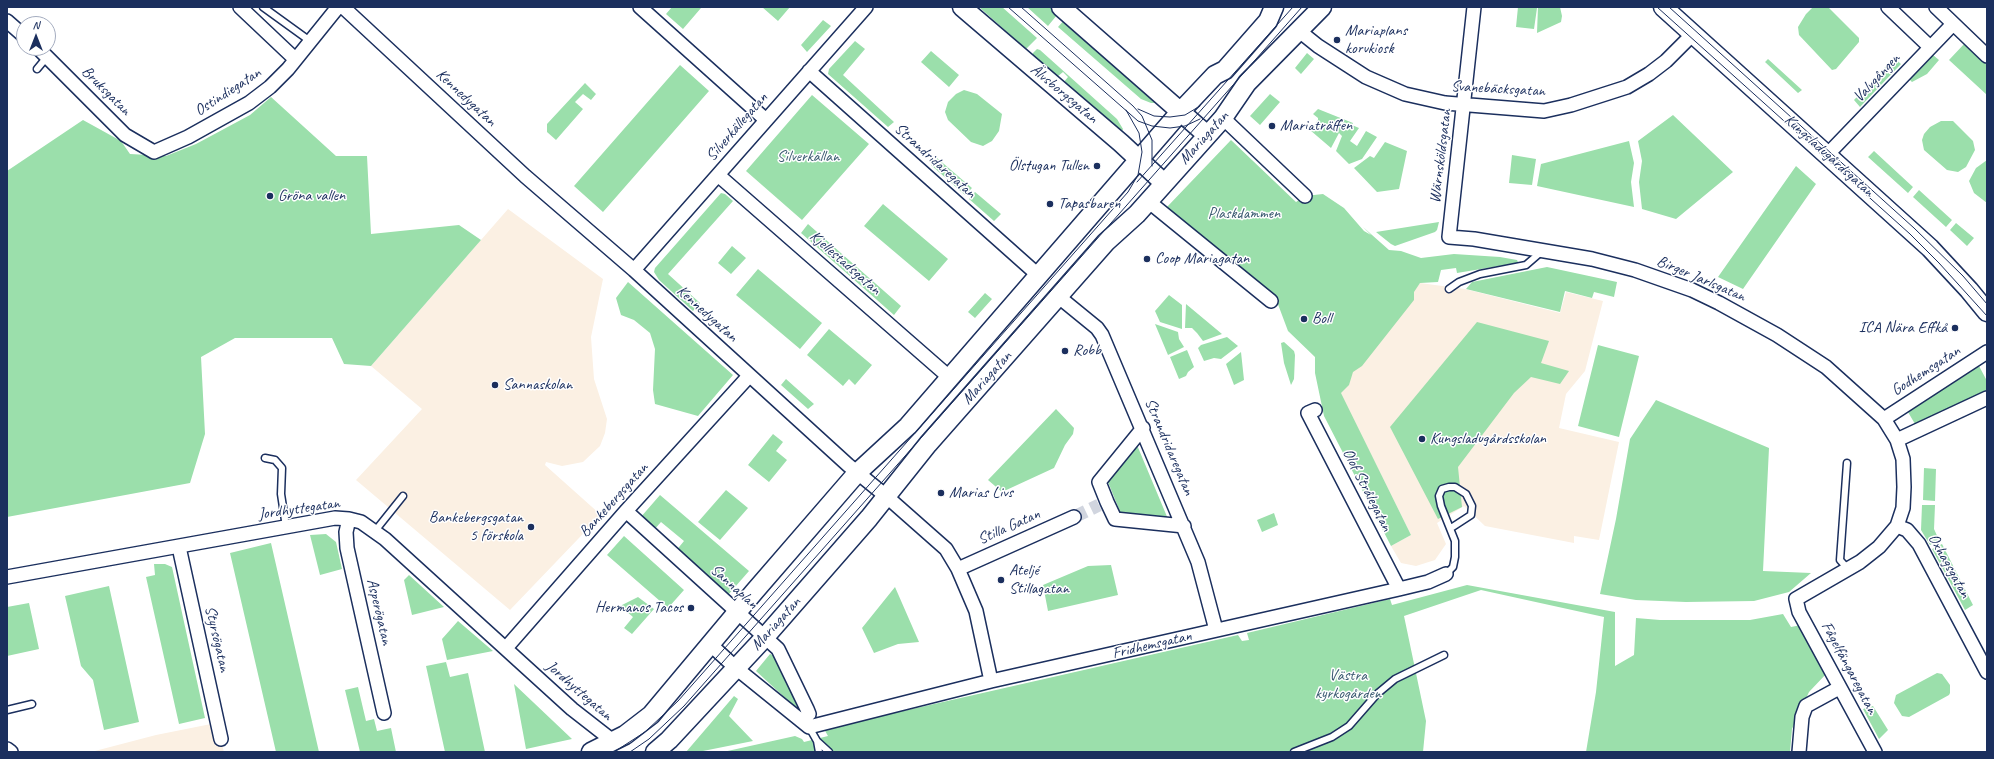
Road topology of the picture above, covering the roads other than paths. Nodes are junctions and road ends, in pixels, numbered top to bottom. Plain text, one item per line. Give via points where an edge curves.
1 (240, 7) edge
2 (263, 7) edge
3 (338, 7) edge
4 (343, 7) edge
5 (640, 7) edge
6 (866, 7) edge
7 (962, 7) edge
8 (1061, 7) edge
9 (1274, 7) edge
10 (1322, 7) edge
11 (1474, 7) edge
12 (1663, 7) edge
13 (1888, 7) edge
14 (1936, 7) edge
15 (7, 21) edge
16 (1953, 24) junction
17 (16, 29) edge
18 (1298, 30) junction
19 (1693, 34) junction
20 (310, 41) junction
21 (1930, 47) junction
22 (42, 56) edge
23 (47, 56) edge
24 (1987, 56) edge
25 (295, 59) junction
26 (37, 69) dead end
27 (809, 71) junction
28 (1464, 105) junction
29 (1182, 111) junction
30 (1223, 118) junction
31 (766, 120) junction
32 (1207, 135) junction
33 (154, 152) joint
34 (1827, 155) junction
35 (1139, 160) junction
36 (718, 175) junction
37 (1164, 182) junction
38 (1305, 196) dead end
39 (1148, 201) junction
40 (1449, 237) joint
41 (1542, 250) junction
42 (634, 270) junction
43 (1038, 276) junction
44 (1449, 289) dead end
45 (1059, 297) junction
46 (1271, 301) dead end
47 (1987, 312) edge
48 (1987, 352) edge
49 (749, 376) junction
50 (949, 377) junction
51 (1987, 398) edge
52 (1315, 410) dead end
53 (1884, 419) junction
54 (1143, 428) junction
55 (1897, 440) junction
56 (265, 458) dead end
57 (1847, 463) dead end
58 (857, 473) junction
59 (404, 496) dead end
60 (886, 496) junction
61 (626, 511) junction
62 (1074, 517) tunnel mouth
63 (349, 519) junction
64 (1184, 526) junction
65 (1897, 526) junction
66 (286, 527) junction
67 (1451, 528) junction
68 (375, 531) junction
69 (179, 547) junction
70 (958, 569) junction
71 (1848, 569) junction
72 (1446, 574) joint
73 (7, 577) edge
74 (1399, 589) junction
75 (737, 613) junction
76 (1216, 630) junction
77 (765, 637) junction
78 (711, 645) junction
79 (506, 648) junction
80 (1444, 655) dead end
81 (736, 668) junction
82 (1987, 672) edge
83 (991, 681) junction
84 (1839, 688) junction
85 (32, 704) dead end
86 (7, 710) edge
87 (384, 713) dead end
88 (805, 724) junction
89 (221, 739) dead end
90 (817, 741) junction
91 (613, 742) junction
92 (7, 749) edge
93 (11, 752) edge
94 (591, 752) edge
95 (655, 752) edge
96 (819, 752) edge
97 (829, 752) edge
98 (1294, 752) edge
99 (1799, 752) edge
100 (1875, 752) edge

1 - 25 street
2 - 20 lane
3 - 20 street, Ostindiegatan
4 - 42 street, Kennedygatan via 521,172
5 - 31 street
6 - 27 street, Silverkällegatan
7 - 35 street, Älvsborgsgatan
8 - 29 street
9 - 29 street, Mariagatan via 1268,21 1225,70 1215,76
10 - 18 street, Mariagatan
11 - 28 street, Wärnsköldsgatan
12 - 19 street, Kungsladugårdsgatan
13 - 21 street
14 - 16 street
15 - 17 street
16 - 21 street, Valvgången
16 - 24 street
18 - 28 street, Svanebäcksgatan via 1366,77 1405,94
18 - 30 street, Mariagatan via 1247,83
19 - 28 street, Svanebäcksgatan via 1649,74 1615,92 1544,111
19 - 34 street, Kungsladugårdsgatan
20 - 25 street, Ostindiegatan
21 - 34 street, Valvgången
22 - 26 lane
23 - 33 street, Bruksgatan via 125,135
25 - 33 street, Ostindiegatan via 270,87 249,103 188,137
27 - 31 street, Silverkällegatan
27 - 43 street, Strandridaregatan
28 - 40 street, Wärnsköldsgatan
29 - 32 street
29 - 35 street, Mariagatan
30 - 32 street, Mariagatan
30 - 38 street
31 - 36 street, Silverkällegatan
32 - 37 street, Mariagatan
34 - 47 street, Kungsladugårdsgatan via 1930,248
35 - 37 street, Älvsborgsgatan
35 - 43 street, Mariagatan
36 - 42 street, Silverkällegatan
36 - 50 street, Kjellestadsgatan
37 - 39 street, Mariagatan
39 - 45 street, Mariagatan via 1106,242
39 - 46 street
40 - 41 street, Birger Jarlsgatan
41 - 44 lane via 1526,266 1480,274
41 - 53 street, Birger Jarlsgatan via 1635,270 1720,303 1778,335 1826,367
42 - 49 street, Kennedygatan
43 - 50 street, Mariagatan
45 - 54 street, Strandridaregatan via 1102,335
45 - 60 street, Mariagatan via 928,444
48 - 53 street, Godhemsgatan
49 - 58 street, Kennedygatan
49 - 61 street, Bankebergsgatan
50 - 58 street, Mariagatan via 908,426
51 - 55 street
52 - 74 street, Olof Strålegatan via 1308,413
53 - 55 street, Birger Jarlsgatan
54 - 64 street, Strandridaregatan
54 - 64 street via 1099,482 1103,504 1115,519
55 - 65 street, Birger Jarlsgatan via 1903,458 1904,487 1903,508
56 - 66 lane via 275,460 282,468 281,494
57 - 71 lane via 1840,560
58 - 60 street, Kennedygatan
58 - 75 street, Mariagatan
59 - 68 lane
60 - 70 street, Kennedygatan via 946,549
60 - 77 street, Mariagatan
61 - 75 street, Sannaplan
61 - 79 street, Bankebergsgatan
62 - 70 street, Stilla Gatan
63 - 66 street, Jordhyttegatan via 335,518
63 - 68 street, Jordhyttegatan via 361,522
63 - 87 street, Asperögatan via 346,532 347,548
64 - 76 street, Strandridaregatan via 1198,562
65 - 71 street via 1879,547
65 - 82 street, Oxhagsgatan via 1907,530 1919,544
66 - 69 street, Jordhyttegatan
67 - 67 lane, Fridhemsgatan via 1439,496 1442,489 1449,487 1466,494 1472,506 1471,515
67 - 72 lane, Fridhemsgatan via 1455,557 1453,567
68 - 79 street, Jordhyttegatan
69 - 73 street, Jordhyttegatan
69 - 89 street, Styrsögatan
70 - 83 street, Kennedygatan via 976,611
71 - 84 street, Fågelfängaregatan via 1796,599 1799,612
72 - 74 street, Fridhemsgatan via 1428,582
74 - 76 street, Fridhemsgatan
75 - 77 street, Sannaplan
75 - 78 street, Mariagatan
76 - 83 street, Fridhemsgatan
77 - 81 street, Mariagatan
77 - 88 street, Sannaplan via 778,649 807,709 809,714
78 - 81 street
78 - 91 street, Mariagatan via 661,704 638,726
79 - 91 street, Jordhyttegatan via 572,709
80 - 98 lane via 1395,679 1348,726 1332,737
81 - 88 street
81 - 95 street, Mariagatan
83 - 88 street, Fridhemsgatan
84 - 99 street via 1806,706 1802,717
84 - 100 street, Fågelfängaregatan
85 - 86 lane
88 - 90 lane
90 - 96 lane
90 - 97 lane
91 - 94 street
92 - 93 street

